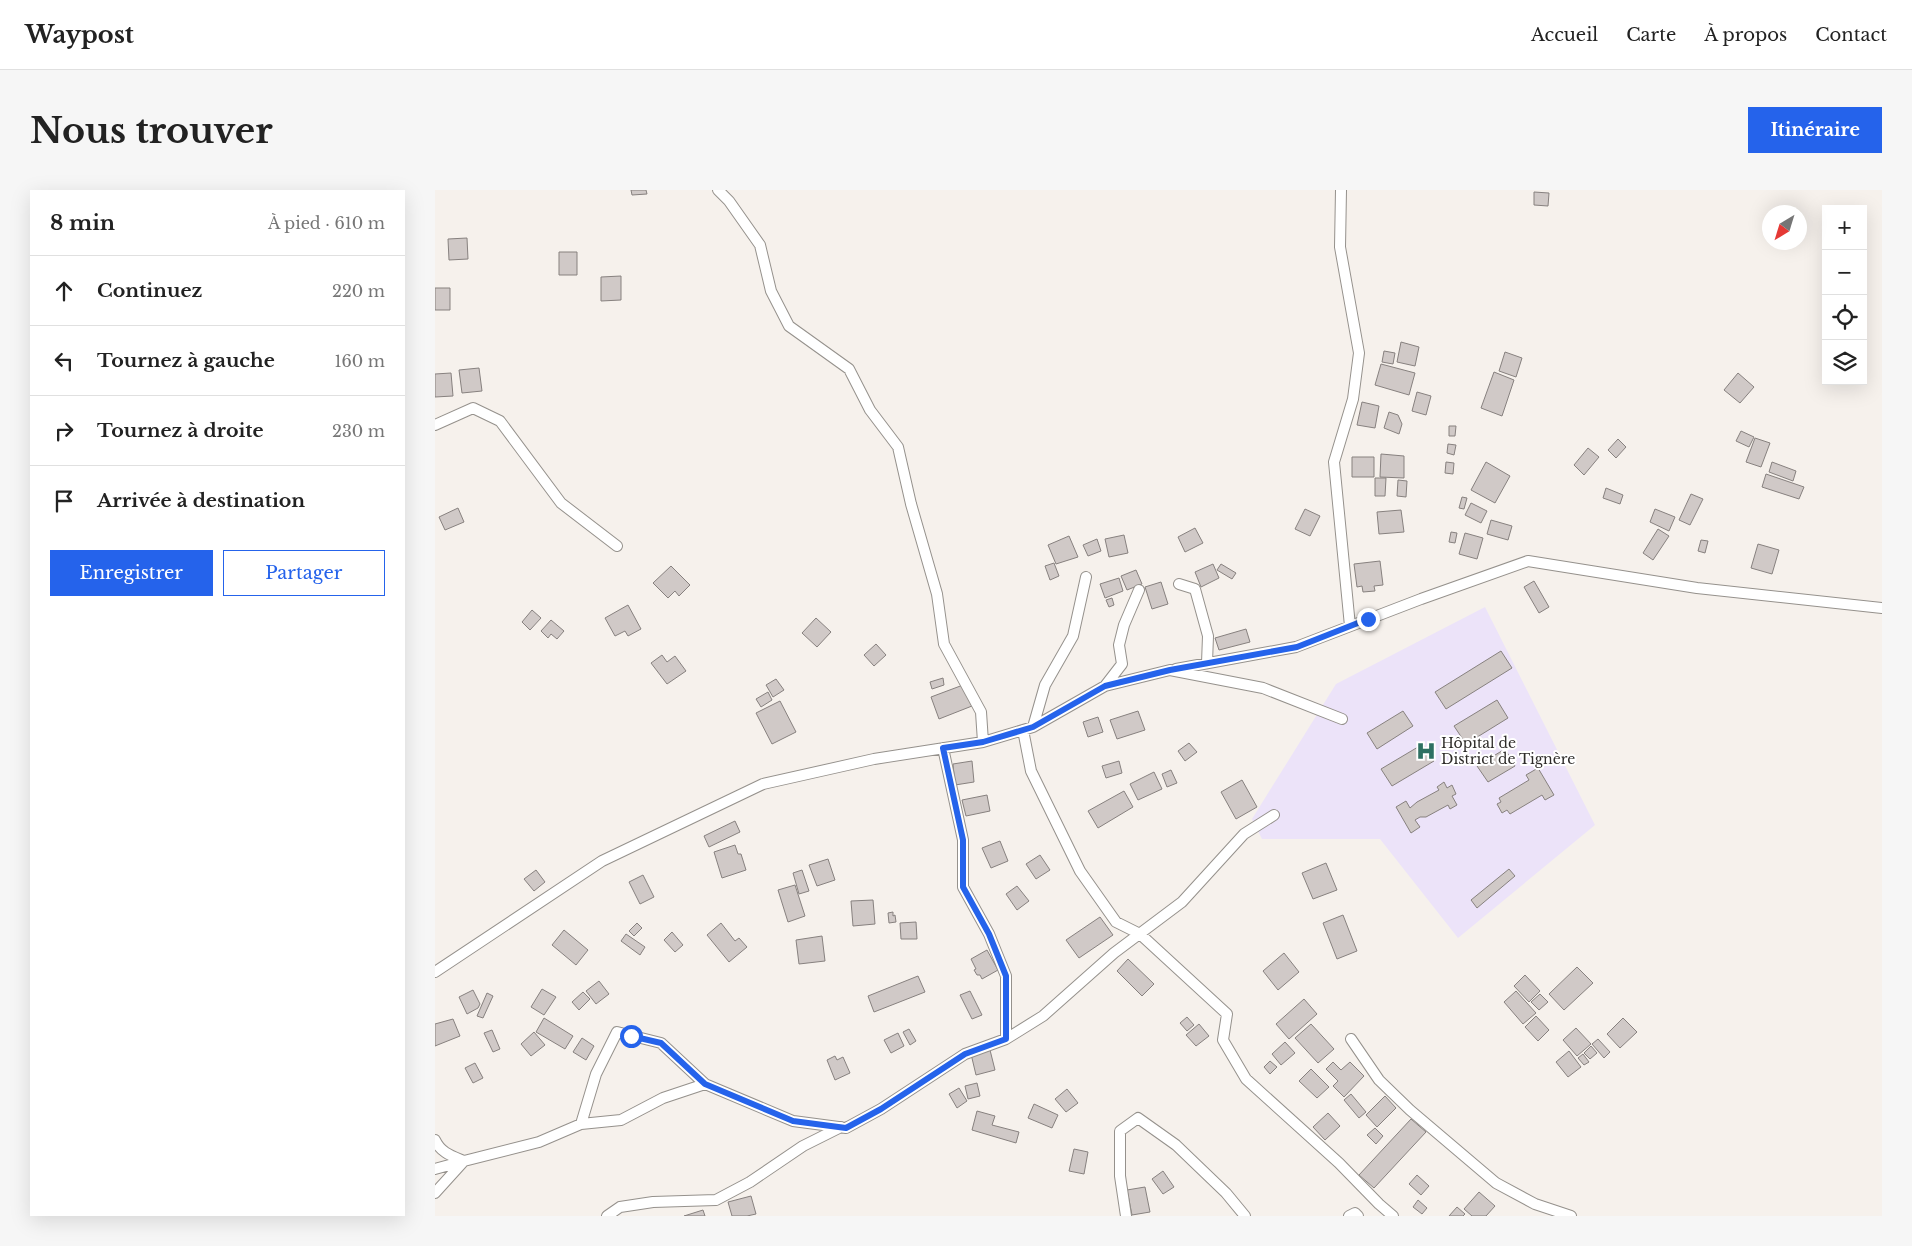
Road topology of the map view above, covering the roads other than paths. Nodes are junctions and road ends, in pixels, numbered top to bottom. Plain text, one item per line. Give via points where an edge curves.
1 (718, 190) edge
2 (1341, 190) edge
3 (435, 425) edge
4 (617, 546) dead end
5 (1086, 577) dead end
6 (1179, 584) dead end
7 (1139, 590) dead end
8 (1882, 608) edge
9 (1350, 626) junction
10 (1207, 663) junction
11 (1170, 670) junction
12 (1105, 686) junction
13 (1342, 720) dead end
14 (1033, 727) junction
15 (1023, 730) junction
16 (983, 742) junction
17 (943, 748) junction
18 (1274, 815) dead end
19 (1140, 934) junction
20 (435, 972) edge
21 (1006, 1039) junction
22 (1351, 1039) dead end
23 (705, 1084) junction
24 (581, 1124) junction
25 (841, 1127) junction
26 (435, 1140) edge
27 (464, 1161) junction
28 (435, 1169) edge
29 (435, 1193) edge
30 (607, 1216) edge
31 (1126, 1216) edge
32 (1245, 1216) edge
33 (1349, 1216) edge
34 (1358, 1216) edge
35 (1393, 1216) edge
36 (1571, 1216) edge

1 - 16 street via 760,245 771,292 789,326 849,369 870,410 898,447 937,594 944,644 981,712
2 - 9 street via 1340,247 1359,353 1353,399 1334,462
3 - 4 street via 473,408 499,421 561,502
5 - 14 street via 1073,636 1045,684
6 - 10 street via 1195,589 1208,636
7 - 12 street via 1119,645 1122,664
8 - 9 street via 1697,588 1528,562
9 - 10 street via 1297,647
10 - 11 street
11 - 12 street
11 - 13 street via 1263,688
12 - 14 street
14 - 15 street
15 - 16 street
15 - 19 street via 1031,771 1080,871 1116,922
16 - 17 street
17 - 20 street via 763,784 602,861
17 - 21 street via 963,840 963,887 989,934 1006,976
18 - 19 street via 1243,834 1182,902
19 - 21 street via 1043,1016
19 - 35 street via 1227,1014 1223,1040 1246,1079
21 - 25 street via 965,1054 881,1109 846,1128
22 - 36 street via 1379,1080 1496,1183 1535,1204
23 - 24 street via 663,1098 621,1120
23 - 24 street via 661,1043 617,1032 596,1074
23 - 25 street via 793,1121
24 - 27 street via 539,1142
25 - 30 street via 803,1146 750,1182 716,1200 653,1202 620,1207
26 - 27 street via 438,1148
27 - 28 street
27 - 29 street
31 - 32 street via 1120,1176 1120,1131 1138,1118 1176,1145
33 - 34 street via 1355,1213

